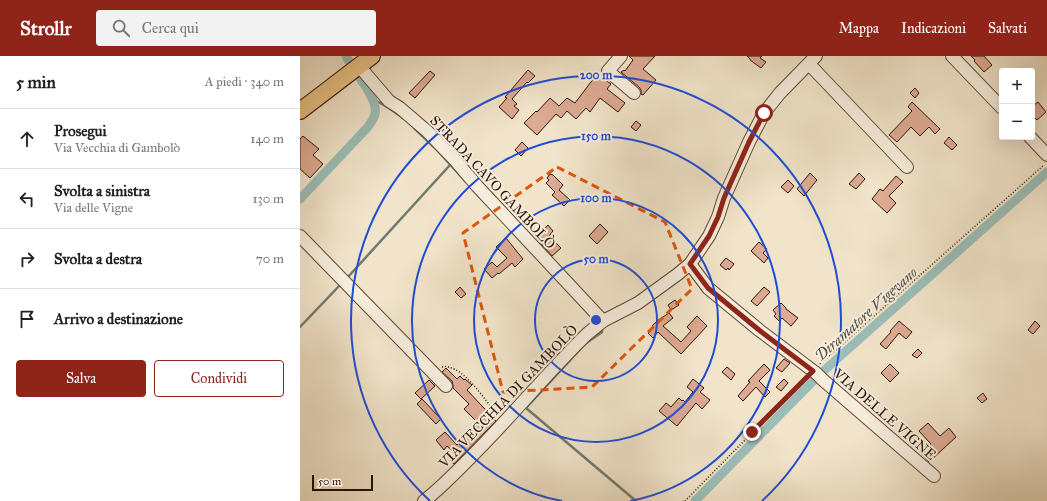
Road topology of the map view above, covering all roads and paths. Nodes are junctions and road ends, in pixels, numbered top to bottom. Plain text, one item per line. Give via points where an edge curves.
1 (372, 56) edge
2 (621, 56) edge
3 (952, 56) edge
4 (813, 60) edge
5 (355, 69) junction
6 (634, 93) dead end
7 (999, 105) edge
8 (300, 112) edge
9 (1033, 140) edge
10 (1047, 155) edge
11 (1047, 162) edge
12 (907, 167) dead end
13 (300, 236) edge
14 (690, 264) junction
15 (603, 321) junction
16 (434, 373) junction
17 (817, 374) junction
18 (446, 386) dead end
19 (503, 423) junction
20 (934, 476) dead end
21 (424, 501) edge
22 (685, 501) edge

1 - 5 main road
2 - 6 street via 608,72
3 - 7 street
4 - 12 street
4 - 14 street, VIA VECCHIA DI GAMBOLÒ via 780,92 764,113 709,236
5 - 8 main road
5 - 15 street, STRADA CAVO GAMBOLÒ via 389,101 428,132
9 - 10 street
11 - 17 path
13 - 16 street
14 - 15 street, VIA VECCHIA DI GAMBOLÒ via 638,303
14 - 17 street, VIA DELLE VIGNE via 708,288
15 - 19 street, VIA VECCHIA DI GAMBOLÒ via 576,344
16 - 18 street
16 - 19 path via 441,367 449,367 462,374 474,385
17 - 20 street, VIA DELLE VIGNE
17 - 22 path
19 - 21 street, VIA VECCHIA DI GAMBOLÒ

